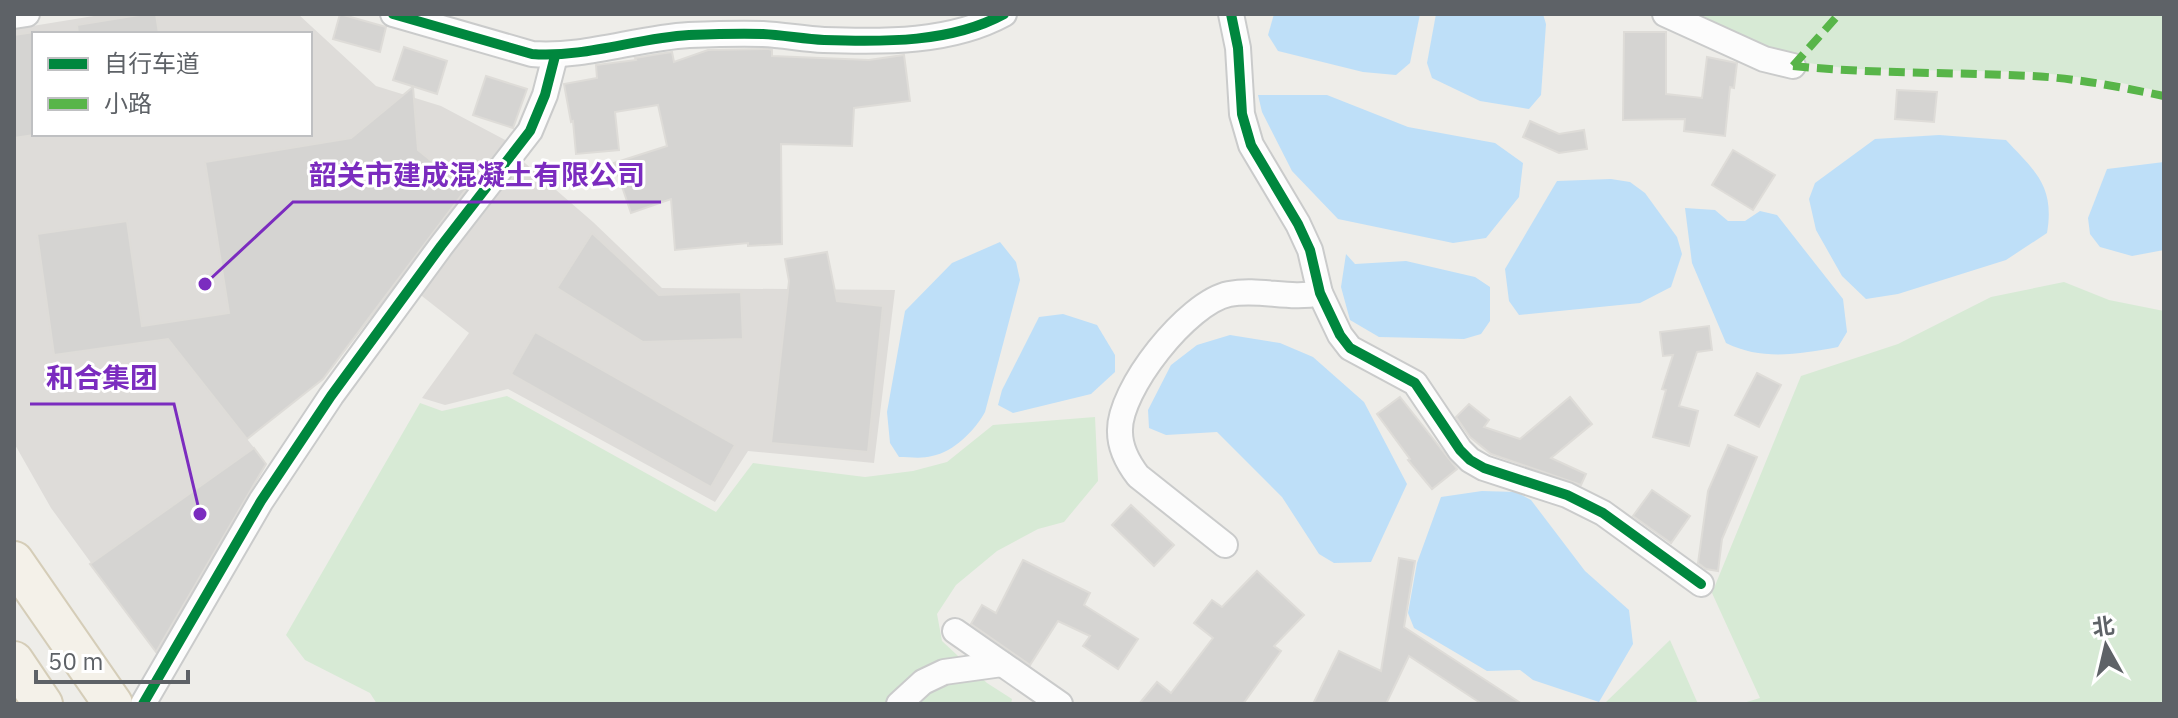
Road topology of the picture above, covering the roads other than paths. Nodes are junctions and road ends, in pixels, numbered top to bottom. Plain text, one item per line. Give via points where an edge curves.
1 (27, 14) edge
2 (393, 14) edge
3 (1004, 14) edge
4 (1231, 14) edge
5 (1665, 14) edge
6 (14, 16) edge
7 (555, 56) junction
8 (1793, 66) dead end
9 (1320, 293) junction
10 (1225, 545) dead end
11 (14, 561) edge
12 (1701, 584) dead end
13 (955, 631) dead end
14 (14, 661) edge
15 (1002, 664) junction
16 (43, 704) edge
17 (113, 704) edge
18 (143, 704) edge
19 (899, 704) edge
20 (1060, 704) edge

1 - 6 street
2 - 7 street
3 - 7 street via 958,32 915,38 688,36
4 - 9 street via 1242,114 1251,145 1304,237
5 - 8 street via 1764,59
7 - 18 street via 530,131 331,396 261,501
9 - 10 street via 1293,297 1253,292 1213,298 1176,328 1124,408 1122,444 1138,476
9 - 12 street via 1350,348 1415,383 1470,460 1603,513
11 - 17 main road
13 - 15 street
14 - 16 main road
15 - 19 street via 944,672 923,682
15 - 20 street

